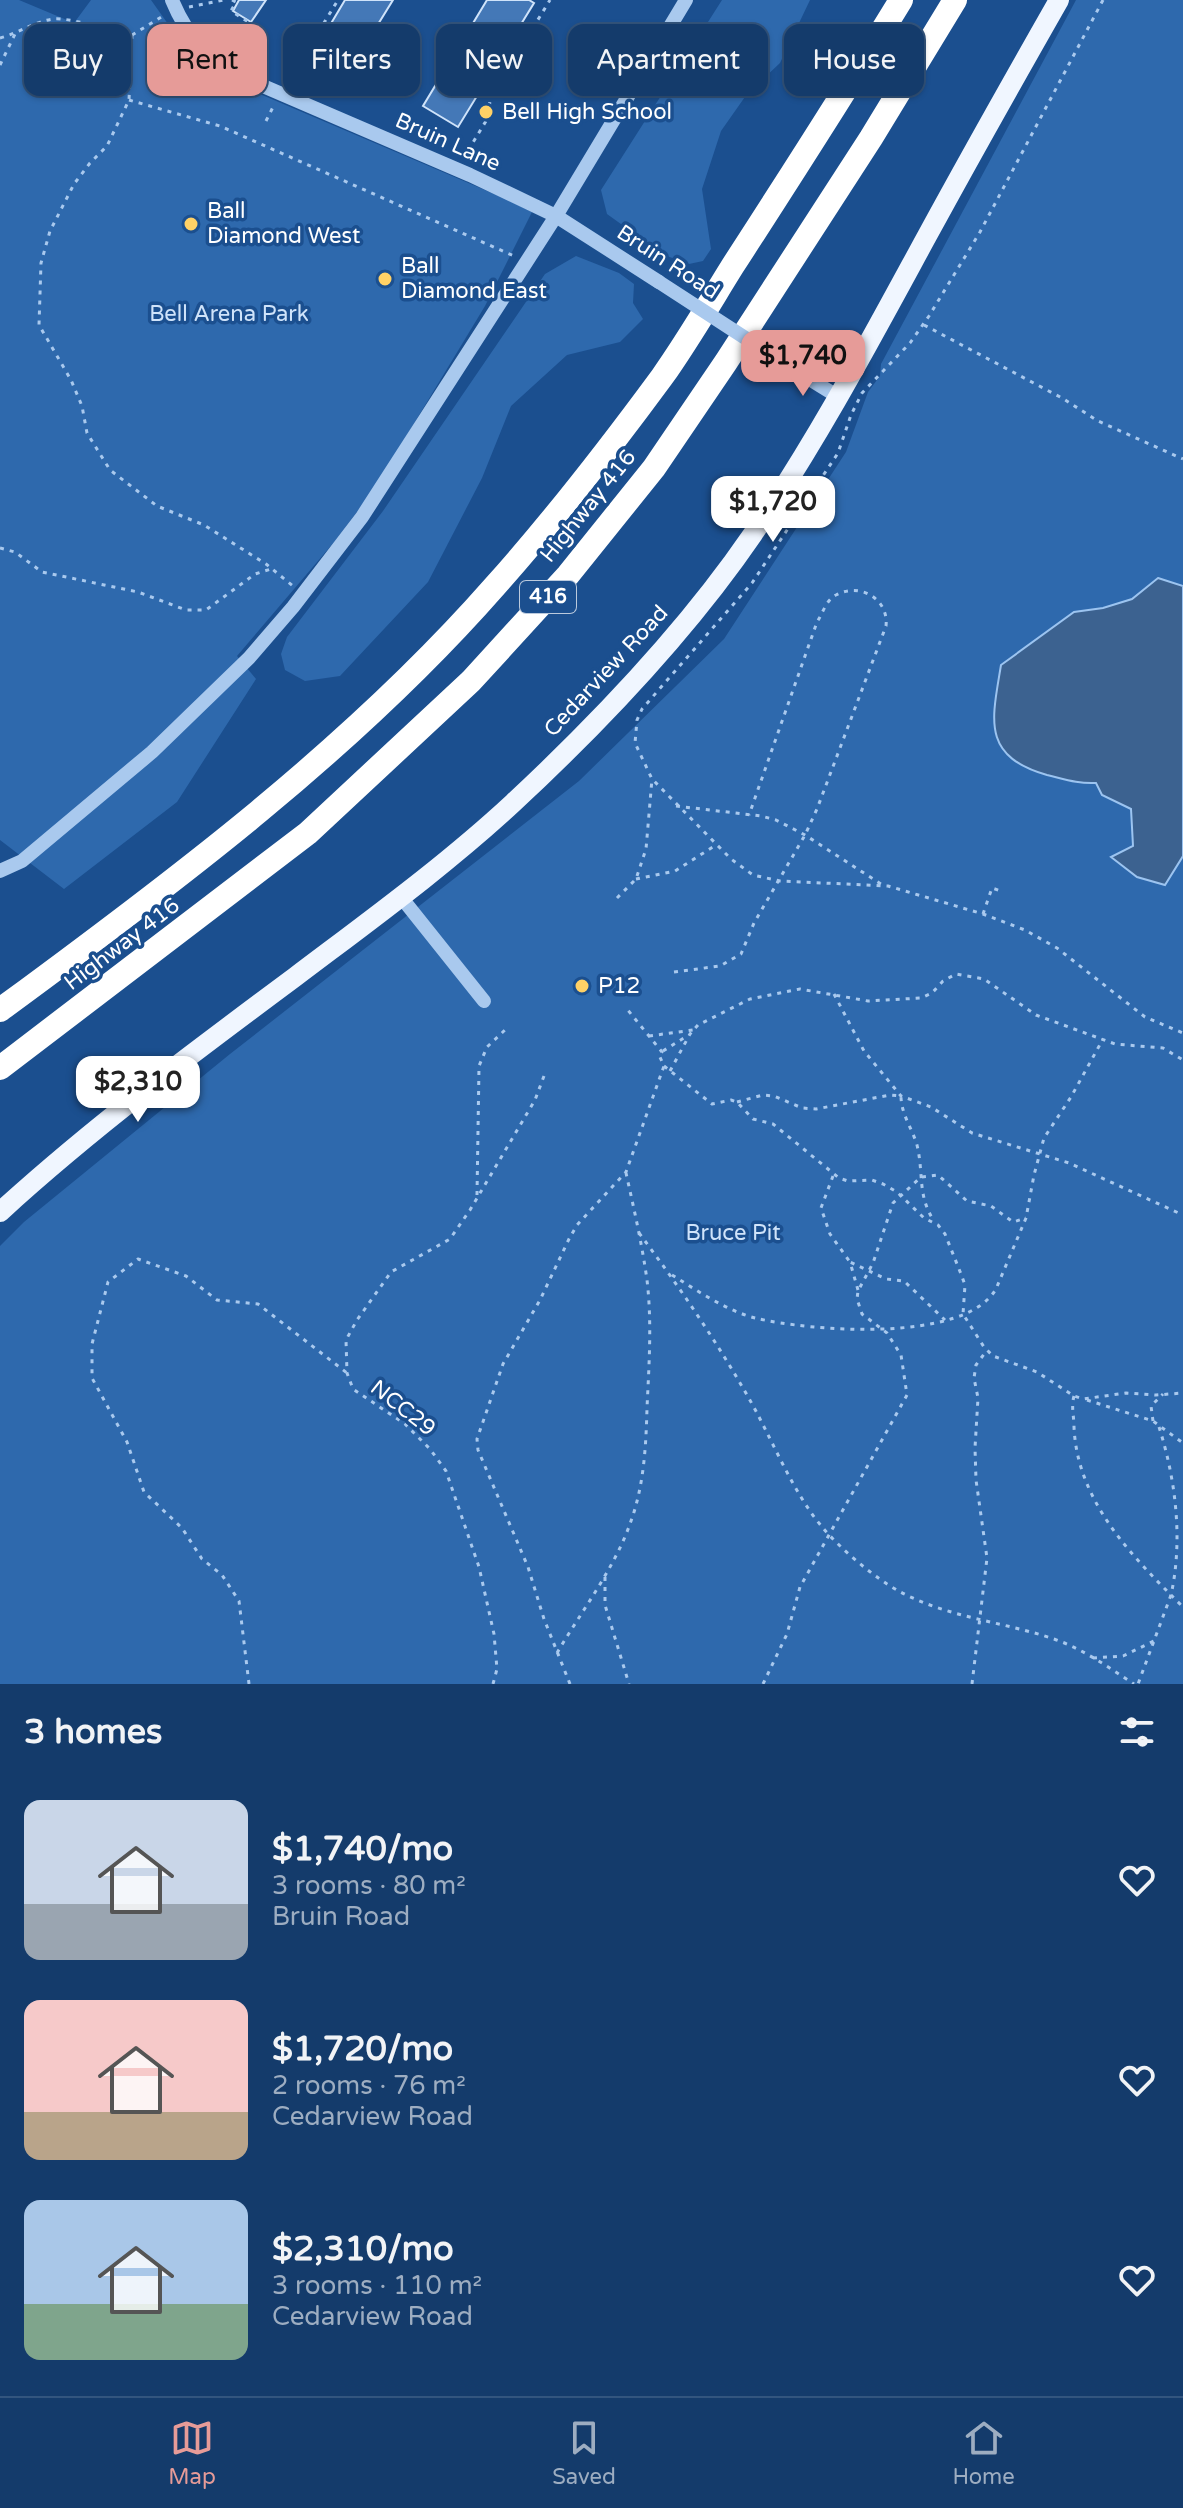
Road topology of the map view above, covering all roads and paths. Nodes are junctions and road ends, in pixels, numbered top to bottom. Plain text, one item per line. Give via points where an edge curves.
1 (224, 0) edge
2 (232, 0) edge
3 (338, 0) edge
4 (550, 0) edge
5 (686, 0) edge
6 (901, 0) edge
7 (955, 0) edge
8 (1059, 0) edge
9 (1103, 0) edge
10 (174, 5) edge
11 (251, 24) edge
12 (323, 24) edge
13 (15, 34) junction
14 (132, 35) junction
15 (0, 38) edge
16 (0, 65) edge
17 (283, 90) edge
18 (281, 93) junction
19 (129, 100) junction
20 (266, 121) dead end
21 (448, 166) junction
22 (556, 216) junction
23 (527, 262) junction
24 (923, 324) junction
25 (837, 396) junction
26 (1183, 459) edge
27 (0, 548) edge
28 (271, 569) junction
29 (303, 594) junction
30 (652, 779) junction
31 (676, 806) junction
32 (749, 815) junction
33 (805, 835) junction
34 (716, 845) junction
35 (0, 871) edge
36 (636, 879) junction
37 (780, 881) junction
38 (882, 885) junction
39 (1001, 891) dead end
40 (401, 897) junction
41 (617, 898) dead end
42 (983, 914) junction
43 (674, 972) dead end
44 (834, 994) junction
45 (484, 1001) dead end
46 (627, 1009) dead end
47 (0, 1010) edge
48 (506, 1029) dead end
49 (692, 1032) junction
50 (1183, 1033) edge
51 (649, 1036) junction
52 (1103, 1039) junction
53 (662, 1052) junction
54 (1183, 1060) edge
55 (664, 1066) junction
56 (0, 1068) edge
57 (670, 1071) junction
58 (544, 1076) dead end
59 (901, 1096) junction
60 (737, 1102) junction
61 (1039, 1155) junction
62 (626, 1172) junction
63 (833, 1174) junction
64 (921, 1177) junction
65 (900, 1196) junction
66 (477, 1199) junction
67 (0, 1212) edge
68 (1183, 1215) edge
69 (1026, 1218) junction
70 (936, 1224) junction
71 (639, 1233) junction
72 (850, 1262) junction
73 (869, 1270) junction
74 (669, 1273) junction
75 (858, 1290) junction
76 (963, 1314) junction
77 (945, 1321) junction
78 (881, 1328) junction
79 (987, 1350) junction
80 (347, 1373) junction
81 (1183, 1393) edge
82 (1163, 1394) junction
83 (1074, 1396) junction
84 (1083, 1399) junction
85 (1153, 1421) junction
86 (1159, 1427) junction
87 (1183, 1443) edge
88 (828, 1533) junction
89 (604, 1573) junction
90 (1171, 1595) junction
91 (1183, 1607) edge
92 (979, 1619) junction
93 (1154, 1641) junction
94 (557, 1653) junction
95 (1093, 1658) junction
96 (249, 1684) edge
97 (493, 1684) edge
98 (570, 1684) edge
99 (629, 1684) edge
100 (763, 1684) edge
101 (972, 1684) edge
102 (1136, 1684) edge

1 - 10 path
2 - 11 path via 236,2 231,11
3 - 12 path
4 - 21 path via 490,98 489,116 466,154 457,150
5 - 22 street
6 - 47 highway, Highway 416 / 416 via 663,375 493,589 292,784
7 - 56 highway, Highway 416 / 416 via 726,362 654,468 568,575 471,681 308,833
8 - 25 main road, Cedarview Road
9 - 24 path via 980,232
10 - 14 path
10 - 18 street, Bruin Lane via 185,29 210,57
13 - 14 path via 56,18
13 - 15 path
13 - 16 path
14 - 19 path
17 - 18 path
18 - 20 path
18 - 21 street, Bruin Lane
19 - 23 path via 220,126
19 - 28 path via 107,146 74,184 50,231 41,263 39,325 71,380 87,433 110,470 157,506 204,525
21 - 22 street, Bruin Lane
22 - 23 street
22 - 25 street, Bruin Road, bridge
23 - 29 street via 362,517
24 - 26 path via 1098,421
24 - 30 path via 862,393 838,453 752,583 642,709 635,743
25 - 40 main road, Cedarview Road via 751,537 656,655 513,802
27 - 28 path via 42,572 138,592 186,610 206,610 255,574
28 - 29 path
29 - 35 street via 249,658 152,752 22,861
30 - 31 path
30 - 36 path via 646,849
31 - 32 path
31 - 34 path
32 - 33 path via 776,820
32 - 33 path via 817,622 838,594 871,594 886,614 886,626
33 - 37 path
33 - 38 path
34 - 36 path via 675,871
34 - 37 path via 753,875
36 - 41 path
37 - 38 path
37 - 43 path via 741,954 720,966
38 - 42 path
39 - 42 path via 992,888
40 - 45 street
40 - 67 main road, Cedarview Road via 158,1080
42 - 50 path via 1057,948 1145,1017
44 - 49 path via 774,992 729,1008
44 - 52 path via 868,1001 921,998 956,974 964,975 984,979 1036,1015
44 - 59 path via 864,1051
46 - 51 path
48 - 66 path via 487,1047 479,1066
49 - 51 path
49 - 53 path
49 - 57 path
51 - 53 path
52 - 54 path via 1131,1047 1155,1046
52 - 61 path
53 - 55 path
55 - 57 path
55 - 62 path
57 - 60 path via 712,1104
58 - 66 path, NCC29
59 - 60 path via 816,1109 763,1095
59 - 61 path via 931,1107 972,1133
59 - 64 path
60 - 63 path
61 - 68 path via 1091,1172
61 - 69 path
62 - 71 path
62 - 94 path via 569,1239 503,1364 477,1439
63 - 65 path via 848,1181 872,1180
63 - 72 path via 821,1208 830,1234
64 - 65 path
64 - 69 path via 938,1175 967,1201 991,1206 1013,1222
64 - 70 path via 922,1201
65 - 70 path
65 - 73 path via 888,1213
66 - 80 path, NCC29 via 450,1239 391,1272 346,1340
69 - 76 path via 991,1297
70 - 76 path via 965,1285
71 - 74 path
71 - 89 path via 650,1346 646,1450 631,1523
72 - 73 path
72 - 75 path
73 - 75 path
73 - 77 path via 904,1281
74 - 78 path via 711,1300 752,1317
74 - 88 path
75 - 78 path via 862,1314
76 - 77 path
76 - 79 path
77 - 78 path
78 - 88 path via 901,1355 907,1395
79 - 83 path
79 - 92 path via 974,1378 976,1480 987,1558
80 - 96 path via 258,1304 217,1300 186,1276 138,1259 108,1282 92,1344 92,1378 127,1442 144,1492 182,1528 239,1601
80 - 97 path, NCC29 via 353,1389 405,1424 446,1471 479,1567 494,1634
81 - 82 path
82 - 84 path
82 - 85 path via 1151,1406
83 - 84 path
83 - 90 path via 1077,1459 1093,1500 1130,1553
84 - 85 path
85 - 86 path
86 - 87 path
86 - 90 path via 1170,1460 1179,1549
88 - 92 path via 885,1583 920,1602
88 - 100 path via 800,1587 787,1634
89 - 94 path
89 - 99 path via 605,1605
90 - 91 path
90 - 93 path
92 - 95 path via 1053,1639
92 - 101 path
93 - 95 path via 1123,1656
93 - 102 path
94 - 98 path
95 - 102 path

